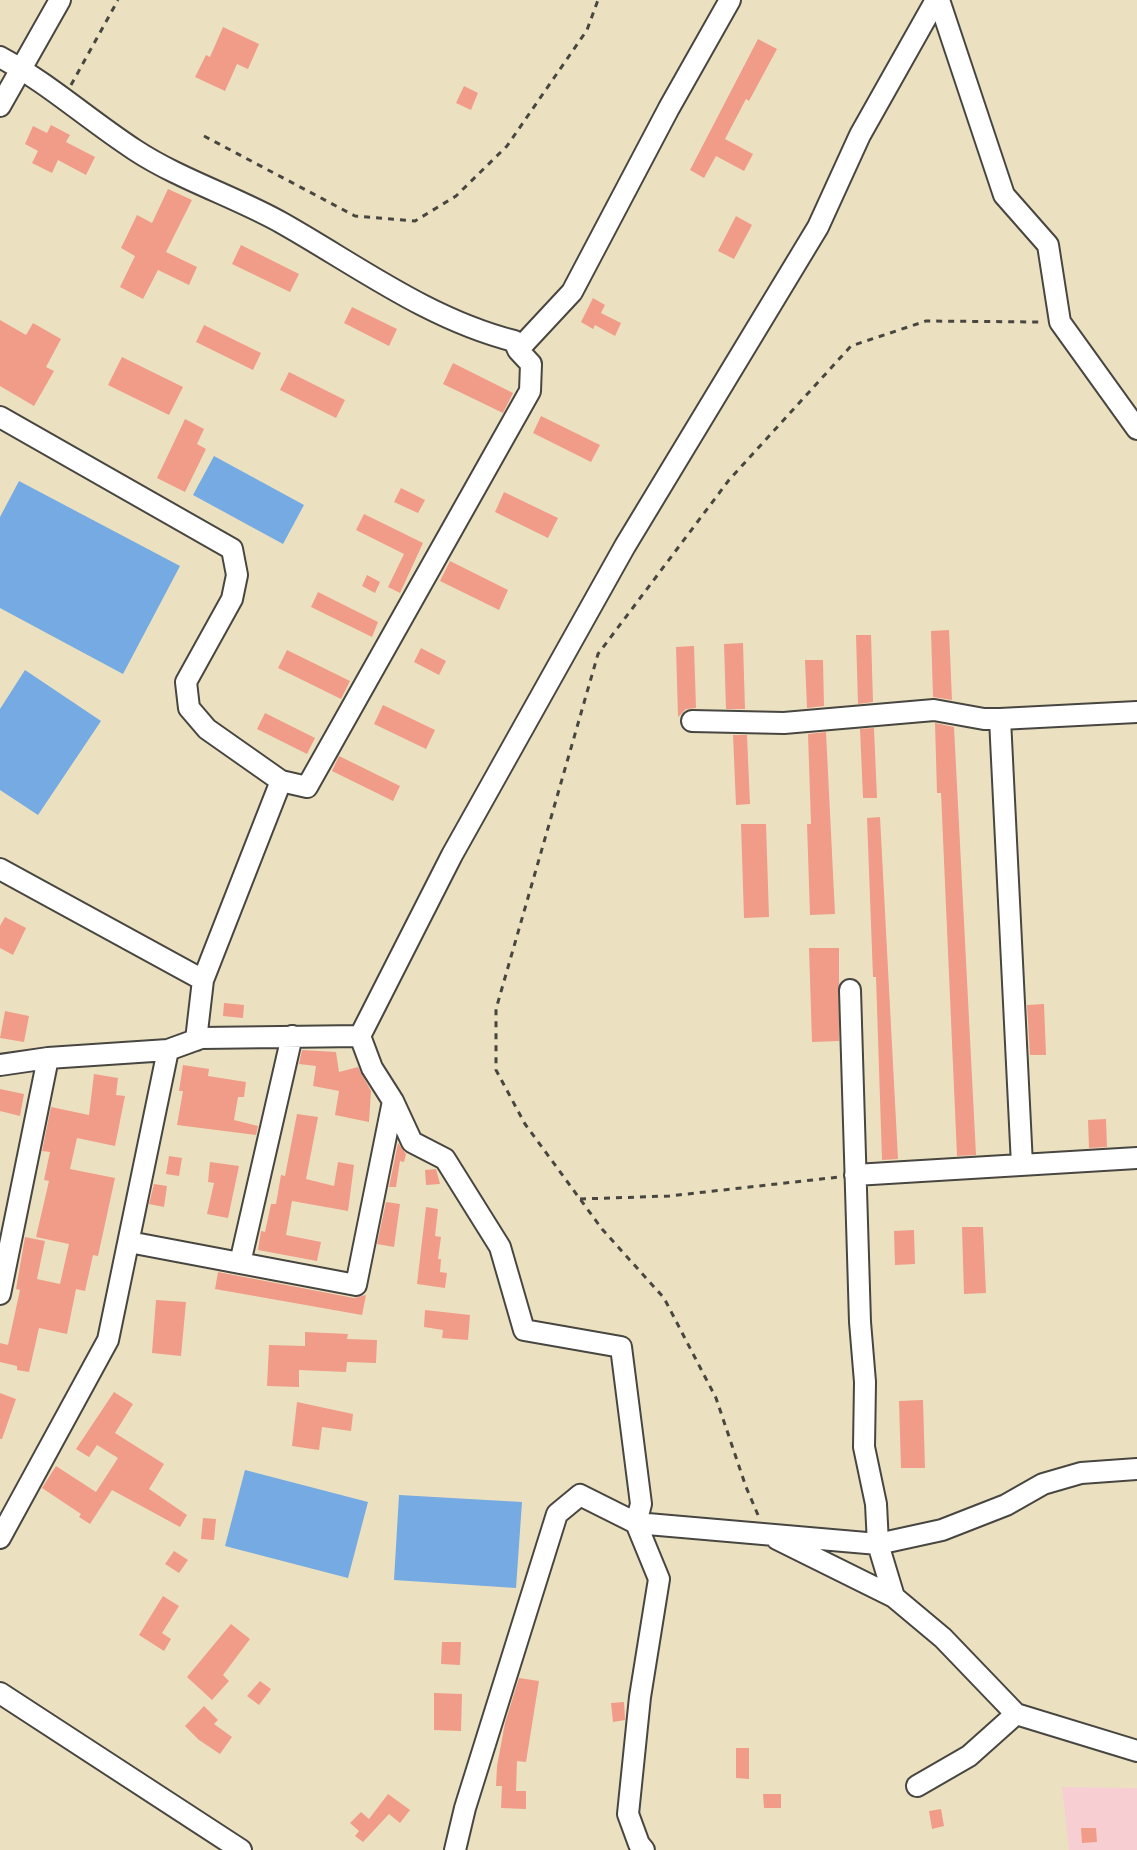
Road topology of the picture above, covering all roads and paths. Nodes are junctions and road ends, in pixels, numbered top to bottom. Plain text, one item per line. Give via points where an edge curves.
1 (60, 0) edge
2 (118, 0) edge
3 (598, 0) edge
4 (730, 0) edge
5 (937, 0) edge
6 (0, 57) edge
7 (23, 69) junction
8 (64, 99) junction
9 (0, 106) edge
10 (204, 136) dead end
11 (1060, 322) junction
12 (518, 350) junction
13 (0, 417) edge
14 (1137, 429) edge
15 (1137, 712) edge
16 (1000, 719) junction
17 (692, 721) dead end
18 (281, 781) junction
19 (0, 869) edge
20 (203, 980) junction
21 (850, 990) dead end
22 (292, 1036) junction
23 (360, 1036) junction
24 (196, 1040) junction
25 (168, 1050) junction
26 (48, 1058) junction
27 (0, 1065) edge
28 (393, 1101) junction
29 (1137, 1158) edge
30 (1022, 1165) junction
31 (855, 1175) junction
32 (580, 1199) junction
33 (129, 1242) junction
34 (240, 1263) junction
35 (0, 1294) edge
36 (1137, 1469) edge
37 (636, 1523) junction
38 (766, 1533) junction
39 (0, 1538) edge
40 (878, 1544) junction
41 (894, 1597) junction
42 (0, 1693) edge
43 (1016, 1714) junction
44 (1137, 1751) edge
45 (917, 1786) dead end
46 (241, 1850) edge
47 (455, 1850) edge
48 (644, 1850) edge

1 - 7 street
2 - 8 path
3 - 10 path via 587,30 507,146 456,196 415,221 355,216
4 - 12 street via 572,292
5 - 11 street via 1004,195 1048,245
5 - 23 street via 860,135 818,227 625,546 460,842
6 - 7 street
7 - 8 street
7 - 9 street
8 - 12 street via 138,152 281,222 413,302 480,333 514,341
11 - 14 street
11 - 32 path via 926,321 851,346 729,480 598,654 496,1009 496,1070 525,1124
12 - 18 street via 531,364 530,391 307,787
13 - 18 street via 232,549 237,575 232,599 186,682 189,708 207,729
15 - 16 street
16 - 17 street via 934,710 784,723
16 - 30 street
18 - 20 street
19 - 20 street
20 - 24 street
21 - 31 street
22 - 23 street
22 - 24 street
22 - 34 street
23 - 28 street
24 - 25 street
25 - 26 street
25 - 33 street
26 - 27 street
26 - 35 street
28 - 34 street via 356,1285
28 - 37 street via 412,1142 445,1159 500,1247 524,1330 621,1347 641,1504
29 - 30 street
30 - 31 street
31 - 32 path via 669,1196
31 - 40 street via 864,1447
32 - 38 path via 664,1298 716,1398
33 - 34 street
33 - 39 street via 108,1340
36 - 40 street via 1056,1480 942,1530
37 - 38 street
37 - 47 street via 580,1495 557,1514
37 - 48 street via 659,1579 628,1814
38 - 40 street
38 - 41 street
40 - 41 street
41 - 43 street via 943,1638
42 - 46 street
43 - 44 street
43 - 45 street via 969,1756

